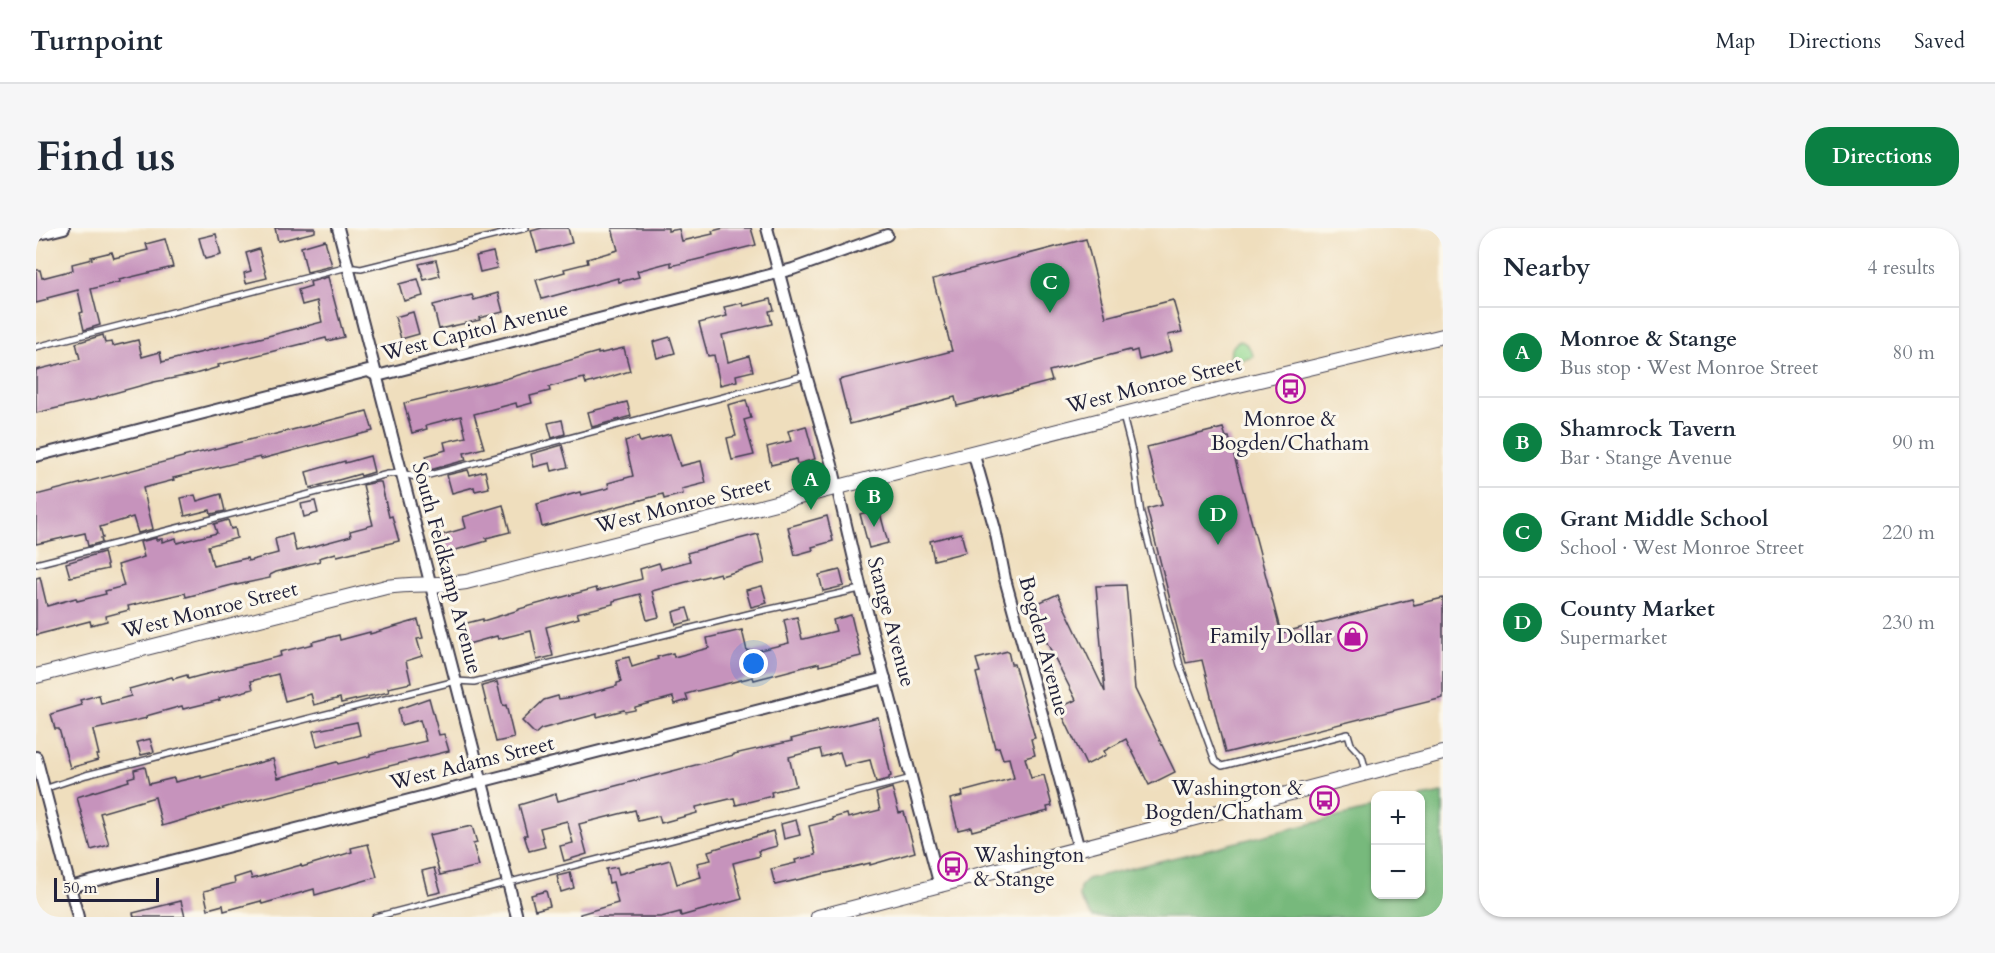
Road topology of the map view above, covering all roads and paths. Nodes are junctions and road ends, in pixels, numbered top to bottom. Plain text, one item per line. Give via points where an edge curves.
1 (64, 228) edge
2 (338, 228) edge
3 (525, 228) edge
4 (767, 228) edge
5 (36, 235) edge
6 (887, 235) dead end
7 (348, 267) junction
8 (780, 273) junction
9 (1443, 336) edge
10 (36, 347) edge
11 (806, 375) junction
12 (377, 376) junction
13 (1122, 415) junction
14 (974, 452) junction
15 (36, 456) edge
16 (402, 473) junction
17 (836, 487) junction
18 (36, 564) edge
19 (431, 585) junction
20 (861, 589) junction
21 (36, 676) edge
22 (885, 678) junction
23 (456, 681) junction
24 (1443, 753) edge
25 (36, 758) edge
26 (1366, 773) junction
27 (912, 778) junction
28 (482, 781) junction
29 (44, 789) junction
30 (1078, 849) junction
31 (509, 883) junction
32 (940, 886) junction
33 (70, 887) junction
34 (78, 917) edge
35 (375, 917) edge
36 (518, 917) edge
37 (818, 917) edge

1 - 5 street
2 - 7 street, South Feldkamp Avenue
3 - 7 lane via 361,269
4 - 8 street, Stange Avenue
6 - 8 street, West Capitol Avenue
7 - 10 lane
7 - 12 street, South Feldkamp Avenue
8 - 11 street, Stange Avenue
8 - 12 street, West Capitol Avenue
9 - 13 street, West Monroe Street
11 - 16 lane via 418,478
11 - 17 street, Stange Avenue
12 - 15 street, West Capitol Avenue via 368,371
12 - 16 street, South Feldkamp Avenue
13 - 14 street, West Monroe Street
13 - 26 lane via 1132,451 1141,514 1180,665 1215,761 1222,766 1348,734 1362,756
14 - 17 street, West Monroe Street
14 - 30 street, Bogden Avenue
16 - 18 lane
16 - 19 street, South Feldkamp Avenue
17 - 19 street, West Monroe Street via 466,582
17 - 20 street, Stange Avenue
19 - 21 street, West Monroe Street via 386,587
19 - 23 street, South Feldkamp Avenue
20 - 22 street, Stange Avenue
20 - 23 lane via 474,682
22 - 27 street, Stange Avenue
22 - 28 street, West Adams Street
23 - 28 street, South Feldkamp Avenue
23 - 29 lane
24 - 26 street
25 - 29 street
26 - 30 street
27 - 31 lane
27 - 32 street, Stange Avenue
28 - 31 street, South Feldkamp Avenue
28 - 33 street, West Adams Street
29 - 33 street
30 - 32 street
31 - 35 lane
31 - 36 street, South Feldkamp Avenue
32 - 37 street
33 - 34 street

